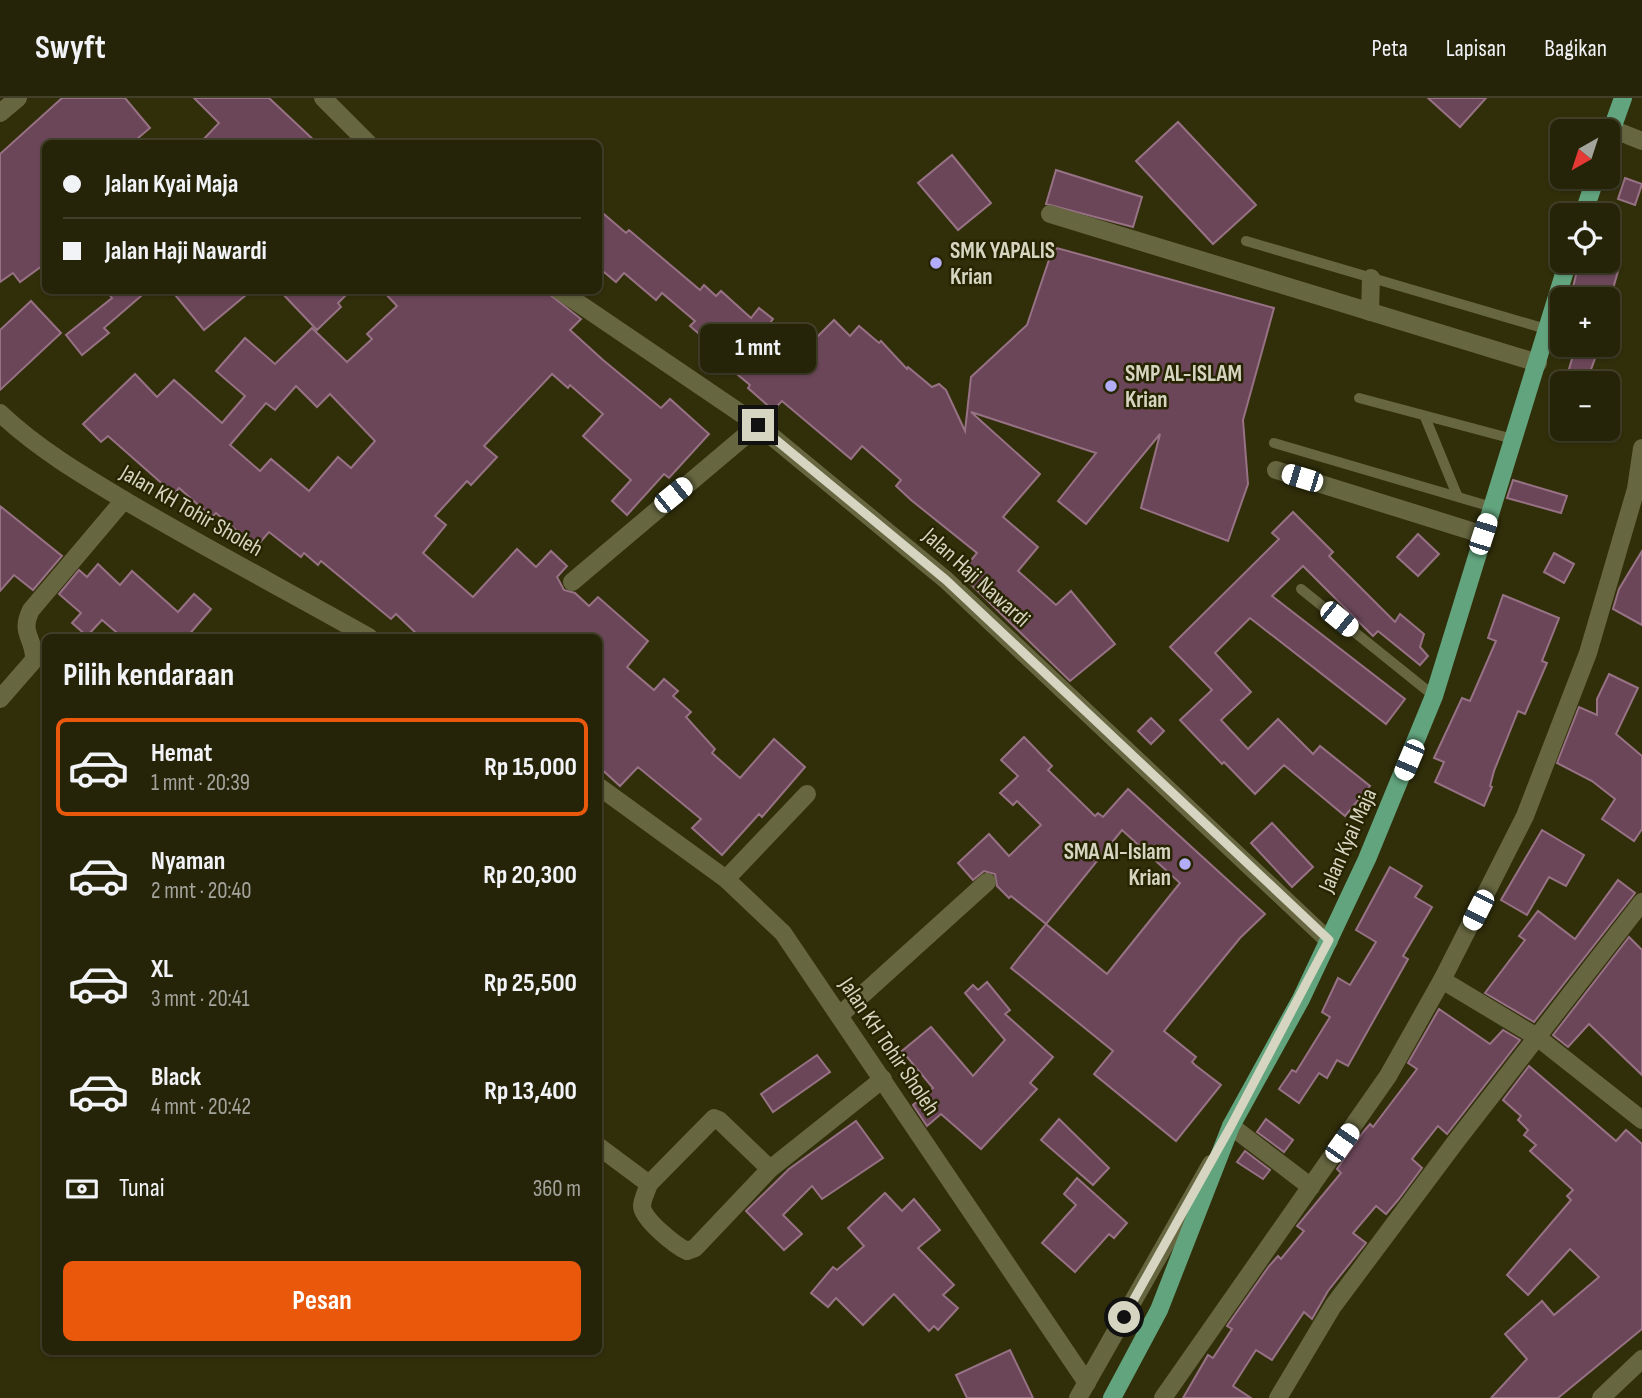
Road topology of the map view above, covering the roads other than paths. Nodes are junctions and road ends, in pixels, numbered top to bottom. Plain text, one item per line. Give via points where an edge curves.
1 (18, 98) edge
2 (323, 98) edge
3 (1623, 98) edge
4 (0, 113) edge
5 (1615, 119) edge
6 (1620, 136) edge
7 (365, 140) edge
8 (1642, 141) edge
9 (1050, 214) dead end
10 (1245, 241) dead end
11 (1564, 273) edge
12 (565, 294) edge
13 (1370, 297) junction
14 (1541, 347) junction
15 (1359, 398) dead end
16 (0, 413) edge
17 (1426, 417) junction
18 (758, 425) junction
19 (1513, 439) junction
20 (1274, 443) dead end
21 (1642, 448) edge
22 (1276, 470) dead end
23 (1457, 495) junction
24 (124, 500) junction
25 (1492, 507) junction
26 (1483, 534) junction
27 (572, 582) dead end
28 (1301, 589) dead end
29 (363, 634) edge
30 (1434, 696) junction
31 (0, 699) edge
32 (602, 789) edge
33 (807, 793) dead end
34 (726, 879) junction
35 (987, 883) dead end
36 (1642, 902) edge
37 (1329, 940) junction
38 (1442, 980) junction
39 (840, 1015) junction
40 (1537, 1037) junction
41 (883, 1079) junction
42 (1642, 1120) edge
43 (1236, 1130) junction
44 (602, 1149) edge
45 (771, 1169) junction
46 (1305, 1182) junction
47 (649, 1184) junction
48 (1642, 1359) edge
49 (1082, 1390) edge
50 (1112, 1398) edge
51 (1163, 1398) edge
52 (1278, 1398) edge
53 (1601, 1398) edge

1 - 4 street
2 - 7 street
3 - 5 main road
6 - 8 street
9 - 13 street
10 - 13 lane
11 - 14 main road, Jalan Kyai Maja
12 - 18 street, Jalan Haji Nawardi
13 - 14 street
13 - 14 lane
14 - 19 main road, Jalan Kyai Maja
15 - 17 lane
16 - 24 street, Jalan KH Tohir Sholeh via 23,435
17 - 19 lane
17 - 23 lane
18 - 27 street
18 - 37 street, Jalan Haji Nawardi via 946,580
19 - 25 main road, Jalan Kyai Maja
20 - 23 lane
21 - 38 street via 1636,489 1588,653 1525,816
22 - 26 street
23 - 25 lane
24 - 29 street, Jalan KH Tohir Sholeh
24 - 31 street via 31,610 26,632 34,660
25 - 26 main road, Jalan Kyai Maja
26 - 30 main road, Jalan Kyai Maja
28 - 30 lane
30 - 37 main road, Jalan Kyai Maja
32 - 34 street, Jalan KH Tohir Sholeh
33 - 34 street
34 - 39 street, Jalan KH Tohir Sholeh via 783,933
35 - 39 street
36 - 40 street
37 - 43 main road, Jalan Kyai Maja
38 - 40 street
38 - 46 street via 1388,1076
39 - 41 street, Jalan KH Tohir Sholeh
40 - 42 street
40 - 52 street via 1333,1306
41 - 45 street
41 - 49 street, Jalan KH Tohir Sholeh
43 - 46 street
43 - 49 street, Jalan Kyai Maja
43 - 50 main road via 1159,1310
44 - 47 street
45 - 47 street via 714,1118
45 - 47 street via 687,1251 645,1216 642,1206
46 - 51 street
48 - 53 street

